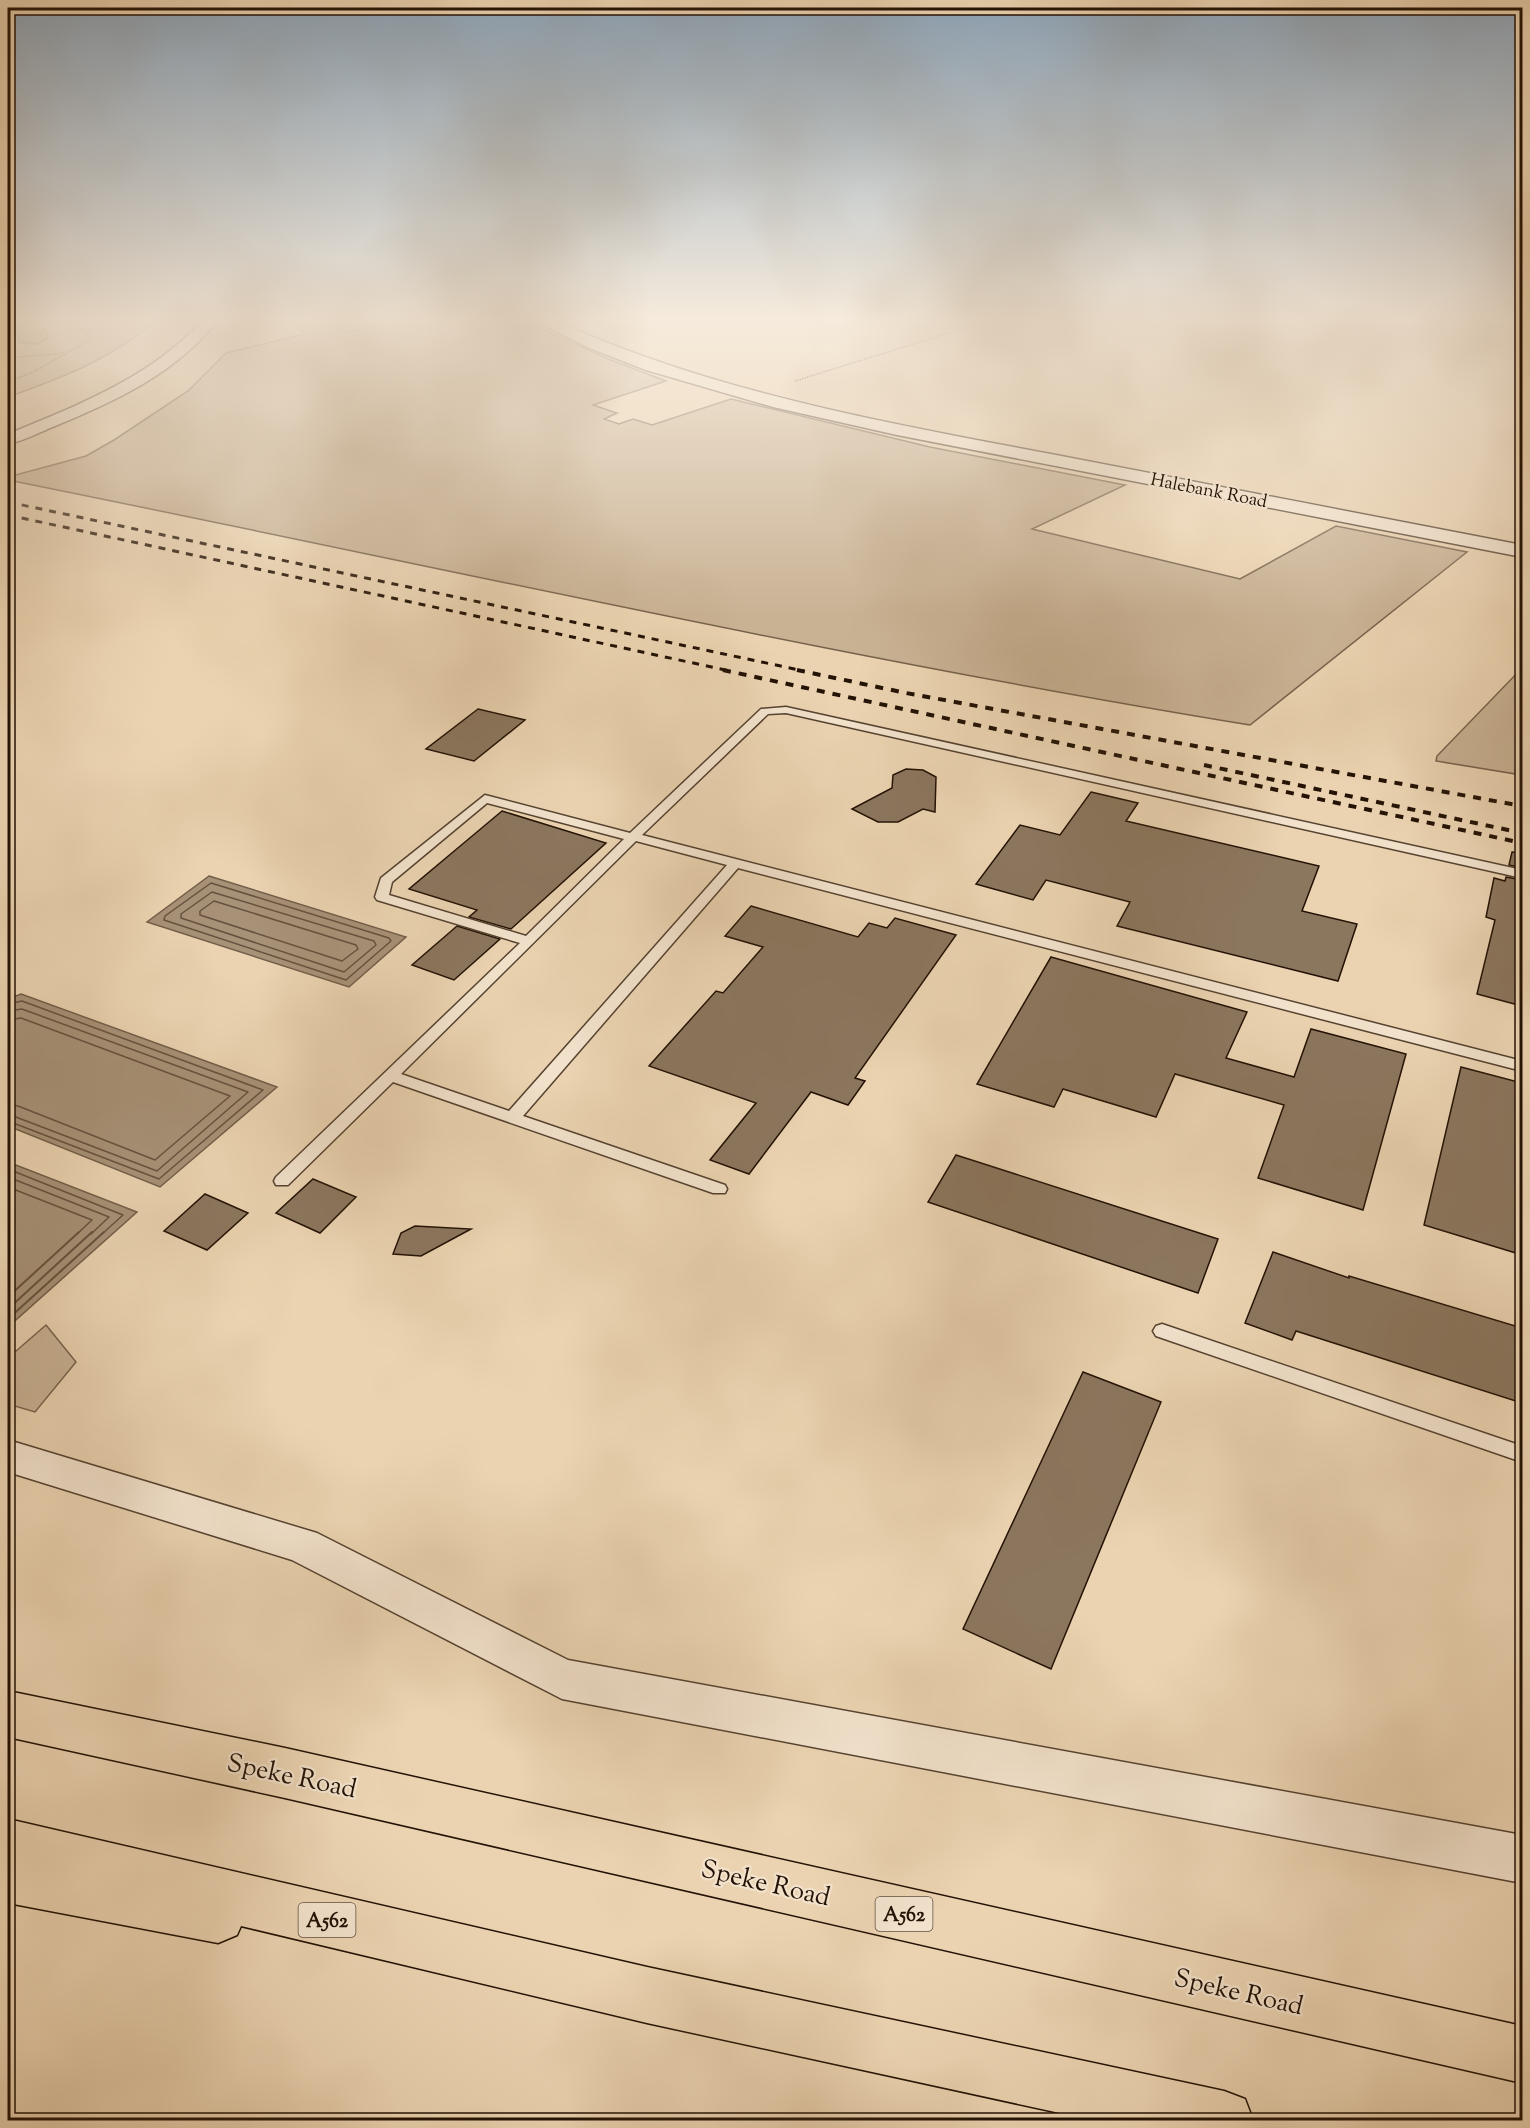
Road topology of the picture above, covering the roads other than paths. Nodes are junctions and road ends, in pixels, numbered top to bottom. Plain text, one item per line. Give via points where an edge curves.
1 (63, 416) edge
2 (838, 416) edge
3 (8, 439) edge
4 (1522, 551) edge
5 (633, 837) junction
6 (736, 863) junction
7 (1522, 874) edge
8 (529, 941) junction
9 (1522, 1066) edge
10 (390, 1076) junction
11 (512, 1118) junction
12 (282, 1181) dead end
13 (719, 1189) dead end
14 (1162, 1331) dead end
15 (1522, 1454) edge
16 (8, 1456) edge
17 (8, 1691) edge
18 (8, 1714) edge
19 (285, 1773) junction
20 (8, 1845) edge
21 (1522, 1859) edge
22 (8, 1877) edge
23 (647, 1995) junction
24 (1522, 2055) edge
25 (1224, 2121) edge

1 - 3 street
2 - 4 street, Halebank Road
5 - 6 lane
5 - 7 lane via 765,711 786,710
5 - 8 lane
5 - 8 lane via 484,799 386,881 382,897
6 - 9 lane
6 - 11 lane
8 - 10 lane
10 - 11 lane
10 - 12 lane
11 - 13 lane
14 - 15 lane
16 - 21 street via 303,1546 562,1679
17 - 19 highway
18 - 19 highway, Speke Road / A562
19 - 24 highway, Speke Road / A562
20 - 23 highway, A562
22 - 23 highway
23 - 25 highway, A562

